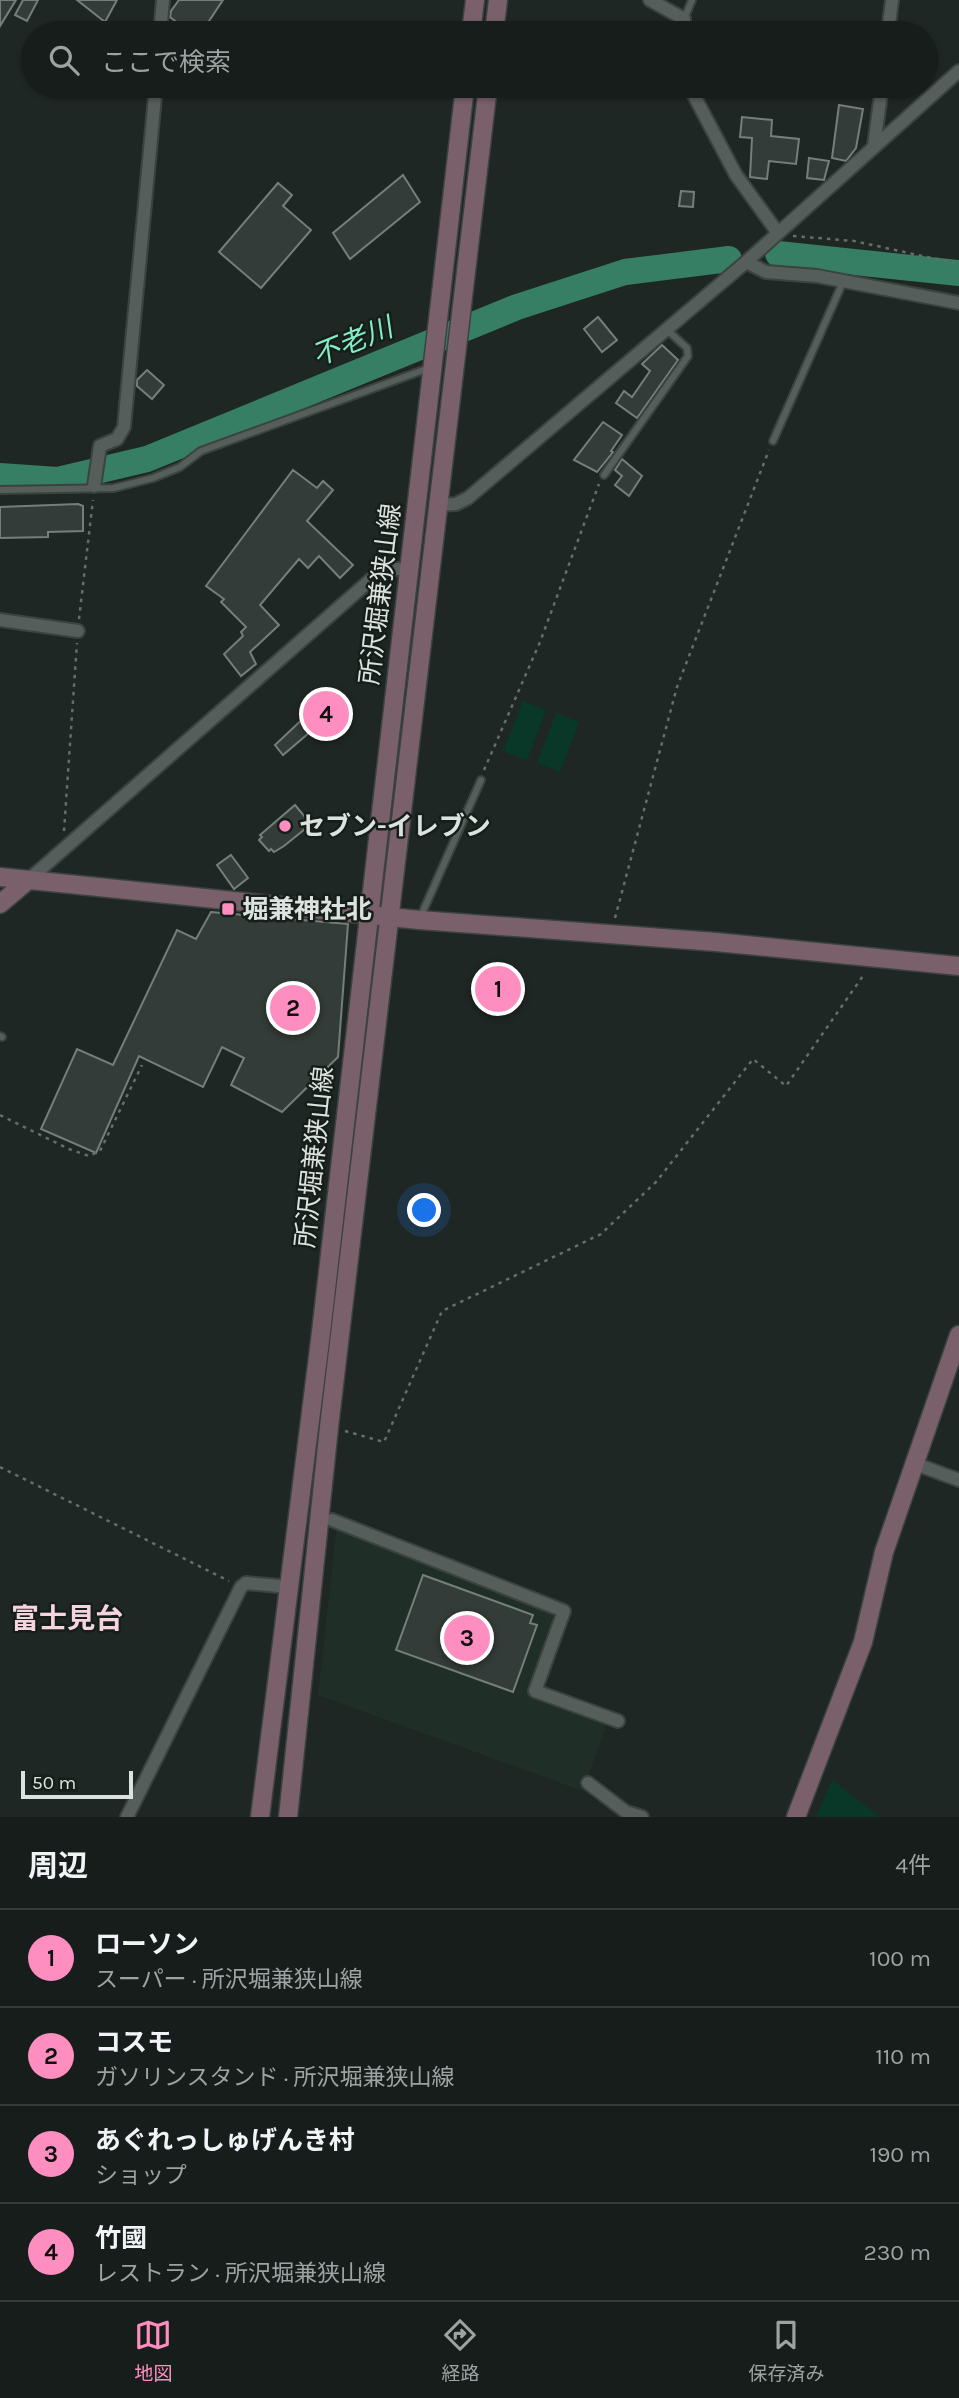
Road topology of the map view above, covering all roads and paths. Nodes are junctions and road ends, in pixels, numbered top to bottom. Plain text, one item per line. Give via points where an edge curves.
1 (163, 0) edge
2 (475, 0) edge
3 (498, 0) edge
4 (650, 0) edge
5 (692, 0) edge
6 (892, 0) edge
7 (684, 19) joint
8 (161, 21) edge
9 (472, 21) edge
10 (495, 21) edge
11 (889, 21) edge
12 (959, 71) edge
13 (938, 90) edge
14 (155, 98) edge
15 (464, 98) edge
16 (487, 98) edge
17 (695, 98) edge
18 (880, 98) edge
19 (928, 98) edge
20 (874, 146) junction
21 (778, 233) junction
22 (746, 262) junction
23 (959, 264) edge
24 (844, 280) junction
25 (959, 303) edge
26 (666, 329) junction
27 (434, 364) junction
28 (773, 441) joint
29 (604, 475) joint
30 (94, 486) junction
31 (0, 490) edge
32 (437, 505) junction
33 (410, 569) junction
34 (0, 620) edge
35 (78, 632) junction
36 (481, 780) joint
37 (63, 850) junction
38 (0, 877) edge
39 (26, 882) junction
40 (0, 904) edge
41 (368, 914) junction
42 (391, 917) junction
43 (419, 920) junction
44 (610, 934) junction
45 (877, 956) junction
46 (959, 966) edge
47 (142, 1065) dead end
48 (0, 1115) edge
49 (959, 1335) edge
50 (329, 1427) junction
51 (913, 1462) junction
52 (0, 1467) edge
53 (959, 1479) edge
54 (332, 1520) dead end
55 (241, 1587) junction
56 (290, 1587) junction
57 (618, 1721) dead end
58 (588, 1783) dead end
59 (127, 1817) edge
60 (260, 1817) edge
61 (288, 1817) edge
62 (642, 1817) edge
63 (796, 1817) edge

1 - 8 street
2 - 9 main road
3 - 10 main road
4 - 7 street
5 - 7 lane
6 - 11 street
12 - 13 street
14 - 30 street via 124,427 117,439 100,446
15 - 27 main road, 所沢堀兼狭山線
16 - 32 main road, 所沢堀兼狭山線
17 - 21 street via 736,175
18 - 20 street
19 - 20 street
20 - 21 street
21 - 22 street
21 - 23 path via 854,242
22 - 24 street via 766,272
22 - 26 street
24 - 25 street
24 - 28 lane
26 - 29 lane via 687,348 688,356
26 - 32 street via 468,498
27 - 30 lane via 201,451 190,462 153,478 114,488
27 - 33 main road, 所沢堀兼狭山線
28 - 44 path via 677,687
29 - 36 path
30 - 31 lane
30 - 35 path
32 - 42 main road, 所沢堀兼狭山線
33 - 37 street via 389,569 376,575
33 - 41 main road, 所沢堀兼狭山線
34 - 35 street
35 - 37 path
36 - 43 lane
37 - 39 street
38 - 39 main road
39 - 40 main road
39 - 41 main road
41 - 42 main road
41 - 56 main road, 所沢堀兼狭山線
42 - 43 main road
42 - 50 main road, 所沢堀兼狭山線
43 - 44 main road
44 - 45 main road
45 - 46 main road
45 - 50 path via 786,1086 753,1059 656,1182 601,1234 442,1311 384,1441
47 - 48 path via 100,1151 89,1156
49 - 51 main road
50 - 61 main road, 所沢堀兼狭山線
51 - 53 street
51 - 63 main road via 884,1552 863,1642
52 - 55 path
54 - 57 street via 564,1611 536,1691
55 - 56 street via 246,1583
55 - 59 street
56 - 60 main road, 所沢堀兼狭山線
58 - 62 street via 626,1812

